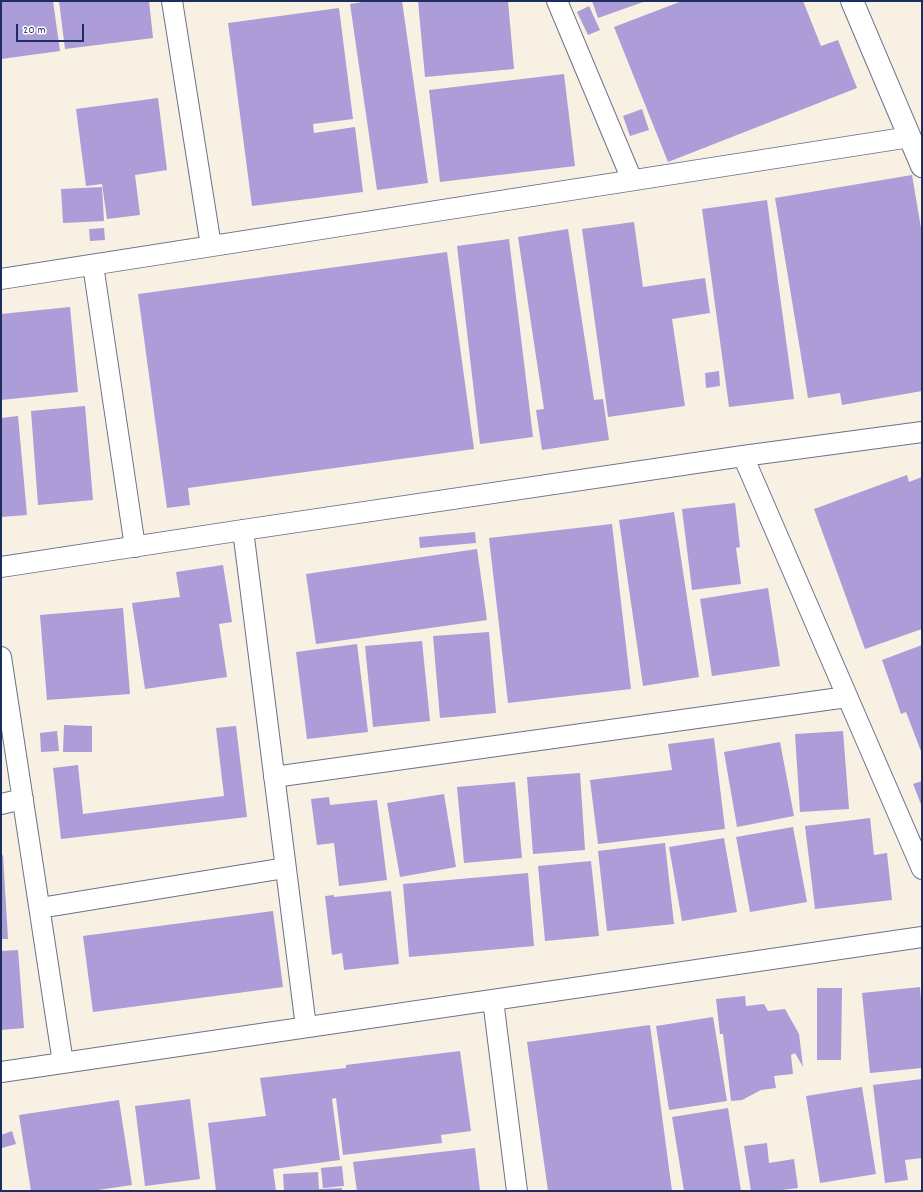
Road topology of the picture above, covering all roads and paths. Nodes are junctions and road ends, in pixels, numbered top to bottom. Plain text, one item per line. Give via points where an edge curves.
1 (172, 1) edge
2 (557, 1) edge
3 (852, 1) edge
4 (910, 137) junction
5 (922, 166) edge
6 (632, 180) junction
7 (211, 246) junction
8 (93, 265) junction
9 (1, 279) edge
10 (922, 432) edge
11 (743, 456) junction
12 (243, 530) junction
13 (135, 547) junction
14 (1, 568) edge
15 (1, 657) edge
16 (847, 697) junction
17 (274, 777) junction
18 (23, 799) junction
19 (1, 804) edge
20 (286, 868) junction
21 (922, 869) edge
22 (40, 908) junction
23 (922, 937) edge
24 (493, 1000) junction
25 (306, 1027) junction
26 (63, 1063) junction
27 (1, 1072) edge
28 (518, 1191) edge

1 - 7 street
2 - 6 street
3 - 4 street
4 - 5 street
4 - 6 street
6 - 7 street
7 - 8 street
8 - 9 street
8 - 13 street
10 - 11 street
11 - 12 street
11 - 16 street
12 - 13 street
12 - 17 street
13 - 14 street
15 - 18 street
16 - 17 street
16 - 21 street
17 - 20 street
18 - 19 street
18 - 22 street
20 - 22 street
20 - 25 street
22 - 26 street
23 - 24 street
24 - 25 street
24 - 28 street
25 - 26 street
26 - 27 street

